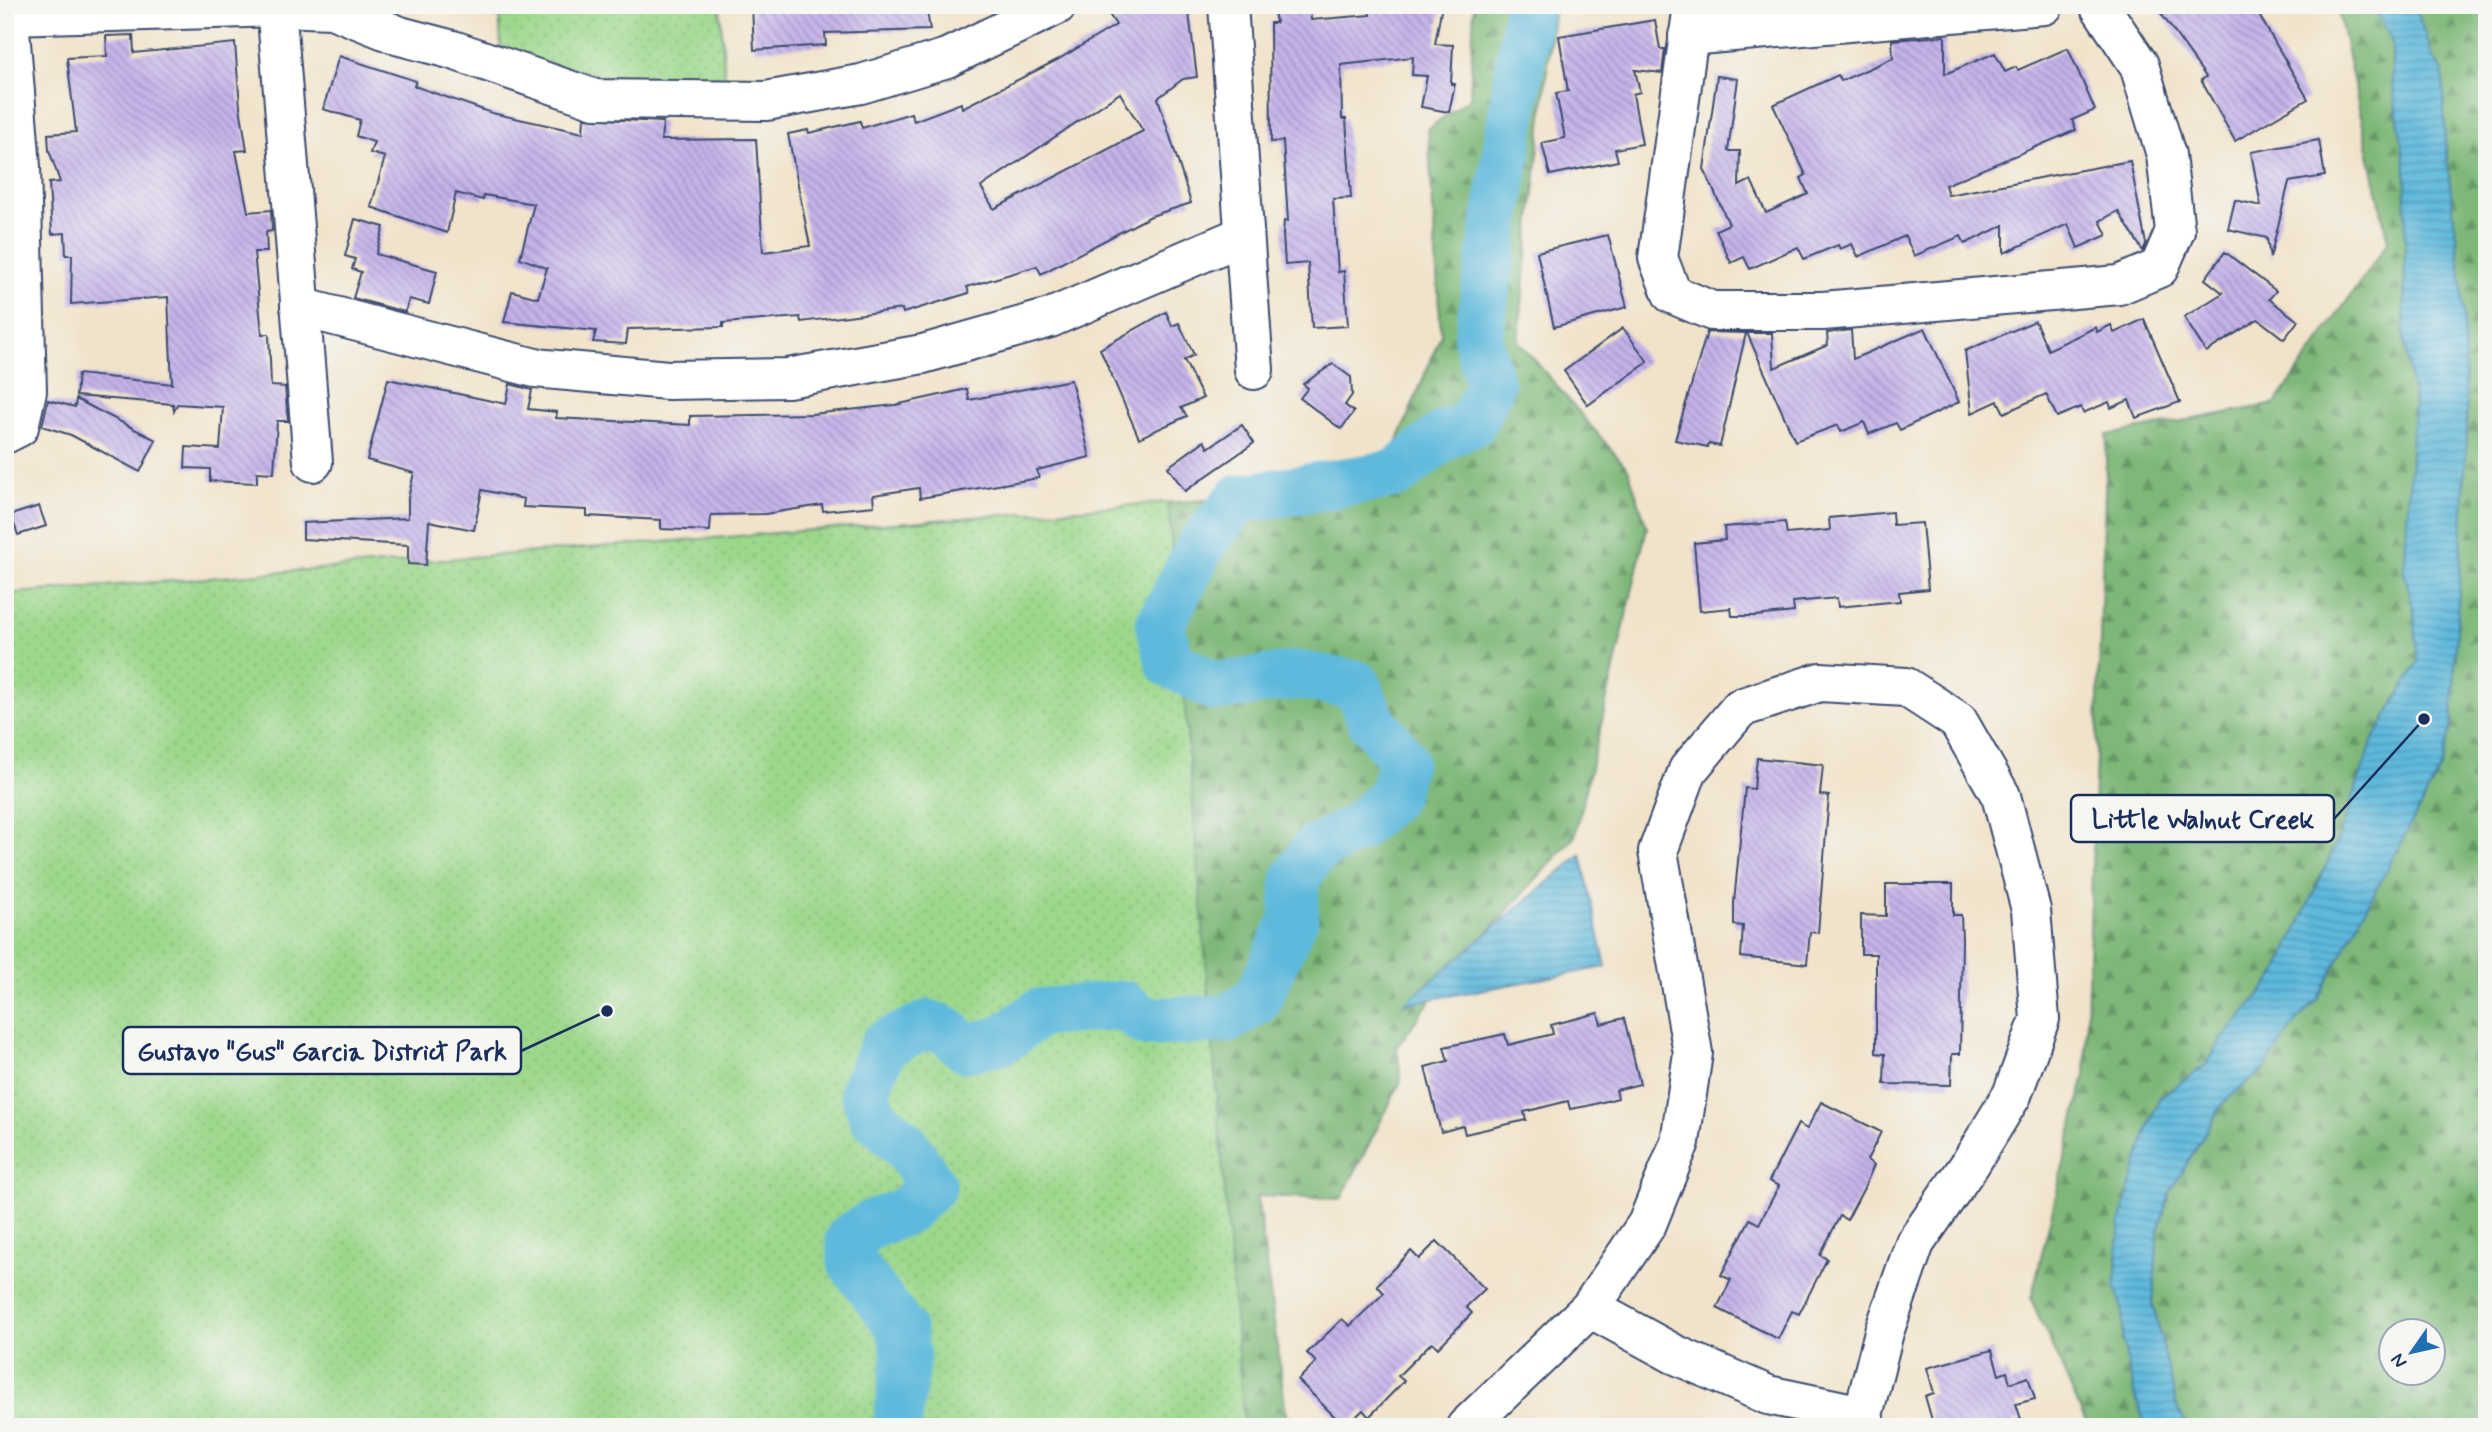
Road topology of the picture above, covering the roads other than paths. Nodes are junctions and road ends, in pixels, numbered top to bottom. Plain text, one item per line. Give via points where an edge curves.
1 (1057, 5) edge
2 (1228, 5) edge
3 (2044, 5) edge
4 (2099, 5) edge
5 (277, 6) edge
6 (9, 10) edge
7 (1691, 21) edge
8 (13, 168) edge
9 (1244, 235) junction
10 (300, 307) junction
11 (1254, 370) dead end
12 (5, 434) edge
13 (313, 462) dead end
14 (1590, 1308) junction
15 (1864, 1421) edge
16 (1466, 1427) edge

1 - 5 lane via 947,58 861,84 766,101 595,99 400,36 332,9
2 - 9 lane
3 - 7 lane
4 - 7 lane via 2139,65 2166,155 2175,231 2159,268 2119,285 1823,311 1712,311 1672,294 1658,258
5 - 6 lane
5 - 10 lane
6 - 8 lane
8 - 12 lane via 27,391 19,427
9 - 10 lane via 1050,318 923,354 788,378 668,380 535,368
9 - 11 lane
10 - 13 lane
14 - 15 lane via 1674,1354 1768,1395
14 - 15 lane via 1647,1224 1679,1142 1693,1053 1658,851 1688,770 1740,708 1820,682 1906,687 1958,721 2001,796 2032,910 2040,1019 2012,1095 1915,1243 1885,1332
14 - 16 lane

